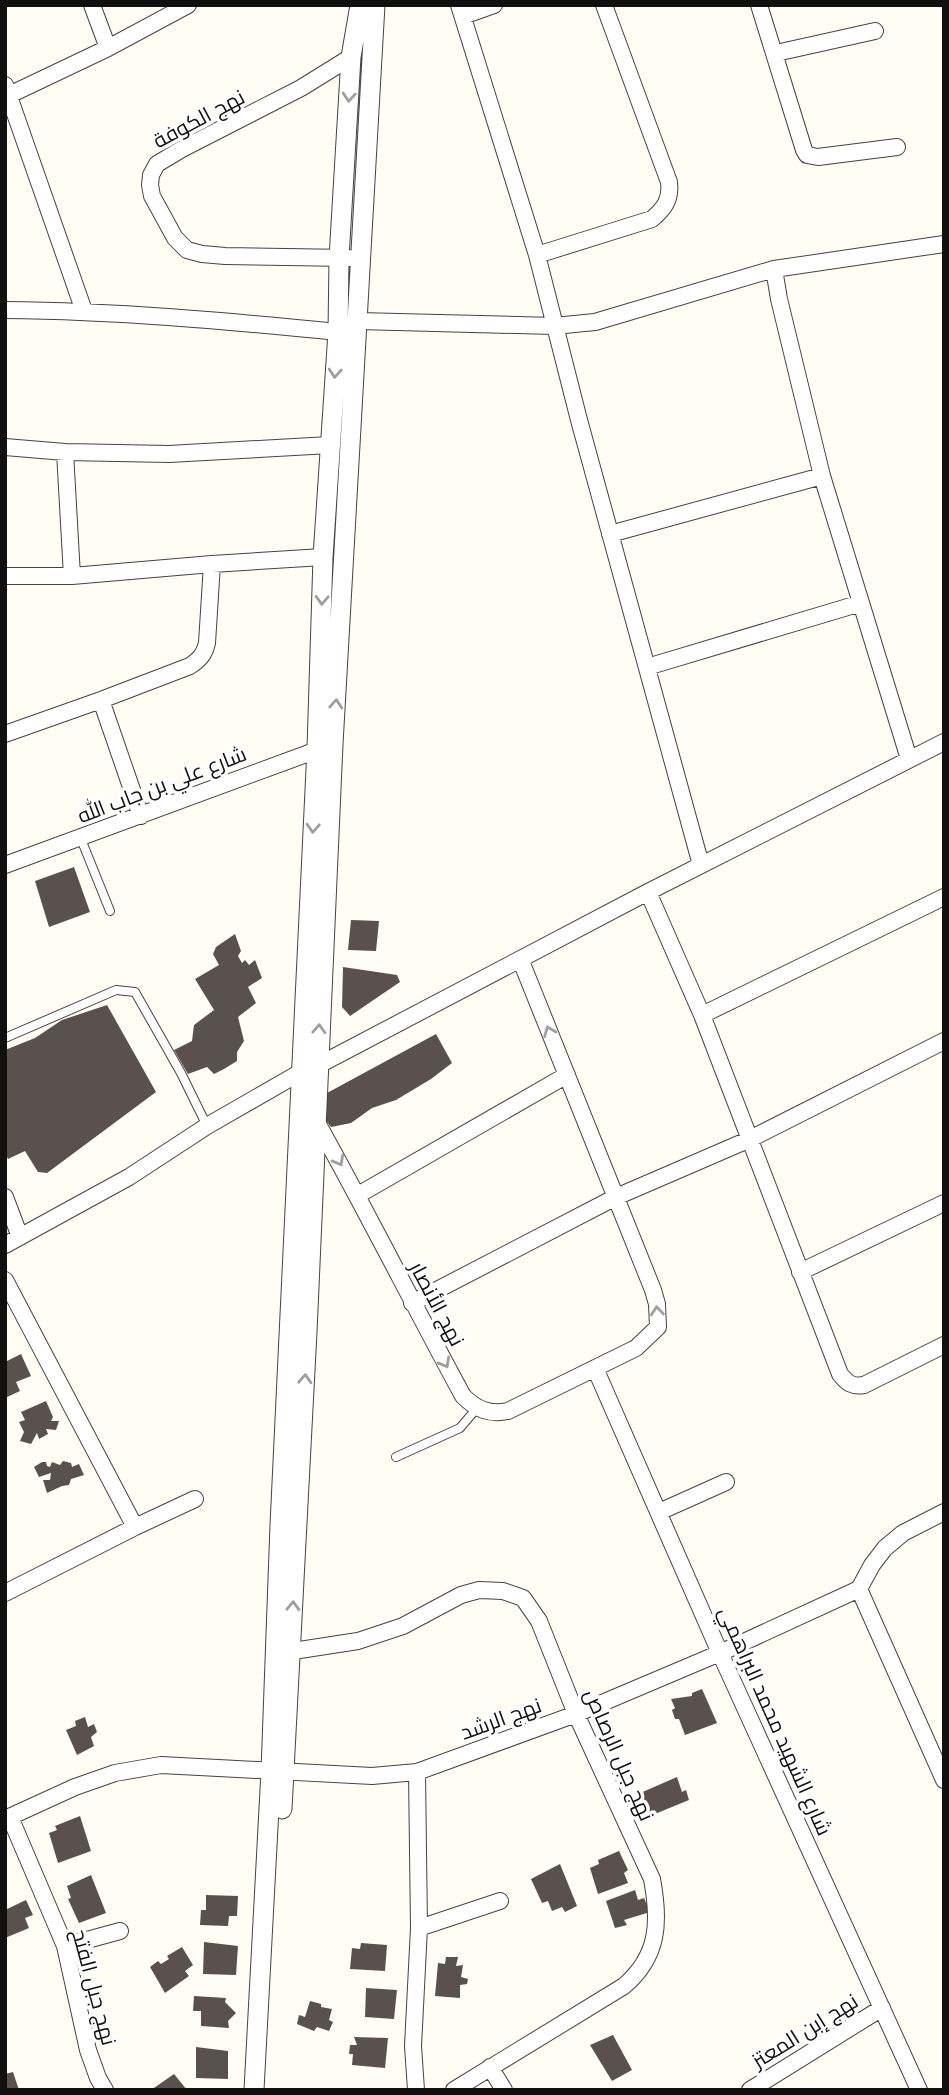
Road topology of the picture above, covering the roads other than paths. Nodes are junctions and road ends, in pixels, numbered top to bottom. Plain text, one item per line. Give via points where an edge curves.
1 (92, 5) edge
2 (188, 5) edge
3 (360, 5) edge
4 (375, 5) edge
5 (494, 5) edge
6 (604, 5) edge
7 (759, 5) edge
8 (461, 11) edge
9 (875, 31) dead end
10 (108, 48) junction
11 (776, 53) junction
12 (351, 57) junction
13 (7, 93) edge
14 (897, 147) dead end
15 (944, 244) edge
16 (537, 255) junction
17 (339, 258) junction
18 (362, 258) junction
19 (774, 270) junction
20 (5, 310) edge
21 (84, 311) junction
22 (358, 321) junction
23 (554, 326) junction
24 (338, 332) junction
25 (330, 445) junction
26 (5, 447) edge
27 (65, 453) junction
28 (822, 476) junction
29 (610, 534) junction
30 (323, 557) junction
31 (212, 564) junction
32 (5, 576) edge
33 (72, 576) junction
34 (861, 603) junction
35 (647, 667) junction
36 (102, 700) junction
37 (5, 734) edge
38 (944, 742) edge
39 (325, 746) junction
40 (909, 759) junction
41 (141, 816) junction
42 (81, 839) junction
43 (5, 865) edge
44 (701, 865) junction
45 (649, 892) junction
46 (944, 897) edge
47 (110, 912) dead end
48 (521, 961) junction
49 (702, 1015) junction
50 (5, 1038) edge
51 (944, 1041) edge
52 (309, 1069) junction
53 (567, 1075) junction
54 (308, 1112) junction
55 (207, 1126) junction
56 (748, 1140) junction
57 (358, 1195) junction
58 (5, 1197) edge
59 (616, 1197) junction
60 (944, 1203) edge
61 (20, 1237) junction
62 (5, 1245) edge
63 (800, 1272) junction
64 (5, 1280) edge
65 (412, 1303) junction
66 (944, 1345) edge
67 (594, 1368) junction
68 (477, 1408) junction
69 (396, 1457) dead end
70 (726, 1482) dead end
71 (195, 1499) dead end
72 (659, 1512) junction
73 (944, 1512) edge
74 (135, 1527) junction
75 (859, 1589) junction
76 (5, 1593) edge
77 (284, 1653) junction
78 (720, 1653) junction
79 (576, 1714) junction
80 (278, 1771) junction
81 (417, 1772) junction
82 (944, 1780) edge
83 (8, 1818) edge
84 (500, 1901) dead end
85 (419, 1928) junction
86 (120, 1931) dead end
87 (65, 1946) junction
88 (882, 2008) junction
89 (490, 2067) junction
90 (105, 2090) edge
91 (254, 2090) edge
92 (266, 2090) edge
93 (416, 2090) edge
94 (454, 2090) edge
95 (504, 2090) edge
96 (750, 2090) edge
97 (919, 2090) edge

1 - 10 street
2 - 10 street
3 - 12 street
4 - 18 street
5 - 8 street
6 - 16 street via 669,182 668,201 652,219
7 - 11 street
8 - 16 street
9 - 11 street
10 - 13 street
11 - 14 street via 807,155
12 -> 17 street
12 - 17 street, نهج الكوفة via 157,164 150,185 170,230 187,250 225,256
13 - 21 street
15 - 19 street
16 - 23 street
17 - 18 street, نهج الكوفة
17 - 24 street
18 - 22 street
19 - 23 street via 595,322
19 - 28 street
20 - 21 street
21 - 24 street
22 - 23 street
39 -> 22 street
23 - 29 street
24 -> 25 street
25 - 27 street via 169,454
25 - 30 street
26 - 27 street
27 - 33 street
28 - 29 street
28 - 34 street
29 - 35 street
30 - 31 street
30 -> 39 street
31 - 33 street
31 - 36 street via 204,654 190,666
32 - 33 street
34 - 35 street
34 - 40 street
35 - 44 street
36 - 37 street
36 - 41 street
38 - 40 street
39 - 41 street, شارع علي بن جاب الله
39 - 52 street
40 - 44 street
41 - 42 street, شارع علي بن جاب الله
42 - 43 street, شارع علي بن جاب الله
42 - 47 lane
44 - 45 street
45 - 48 street
45 - 49 street
46 - 49 street
48 - 52 street
53 -> 48 street
49 - 56 street
50 - 55 lane via 116,990 135,992
51 - 56 street
52 - 54 street
52 - 55 street
53 - 57 street
53 - 59 street
54 -> 57 street, نهج الأنصار
54 - 77 street
55 - 61 street via 129,1177
56 - 59 street
56 - 63 street
57 - 65 street, نهج الأنصار
58 - 61 street
59 - 65 street
67 -> 59 street via 636,1348 658,1327 653,1290
60 - 63 street
61 - 62 street
63 - 66 street via 847,1383 864,1385
64 - 74 street
65 -> 68 street, نهج الأنصار via 463,1396
67 - 68 street via 508,1411 495,1414
67 - 72 street, شارع الشهيد محمد البراهمي
68 - 69 lane via 460,1428
70 - 72 street
71 - 74 street
72 - 78 street, شارع الشهيد محمد البراهمي
73 - 75 street via 885,1548
74 - 76 street
75 - 78 street, نهج الرشد
75 - 82 street
77 - 79 street, نهج جبل الرصاص via 358,1642 403,1626 461,1595 503,1591 523,1598 539,1621
77 - 80 street
78 - 79 street, نهج الرشد
78 - 88 street, شارع الشهيد محمد البراهمي
79 - 81 street, نهج الرشد
79 - 89 street, نهج جبل الرصاص via 652,1879 656,1930 648,1958 624,1986
80 - 81 street, نهج الرشد via 372,1776
80 - 83 street, نهج الرشد via 161,1765 115,1773
80 - 91 street
80 - 92 street
81 - 85 street
83 - 87 street, نهج جبل الفتح
84 - 85 street
85 - 93 street via 413,2046
86 - 87 street
87 - 90 street, نهج جبل الفتح via 88,2050
88 - 96 street, نهج إبن المعتز
88 - 97 street, شارع الشهيد محمد البراهمي
89 - 94 street, نهج جبل الرصاص
89 - 95 street

